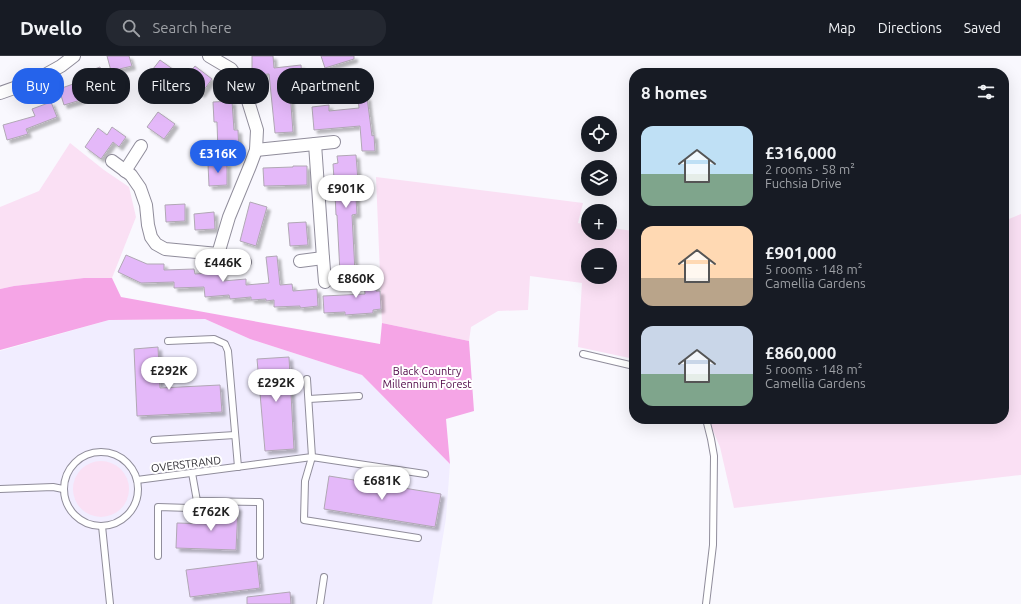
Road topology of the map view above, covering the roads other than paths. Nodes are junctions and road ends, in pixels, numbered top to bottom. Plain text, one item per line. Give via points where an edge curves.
1 (74, 56) edge
2 (209, 56) edge
3 (0, 93) edge
4 (334, 142) dead end
5 (315, 144) junction
6 (140, 146) dead end
7 (256, 150) junction
8 (112, 161) dead end
9 (126, 171) junction
10 (218, 254) junction
11 (322, 258) junction
12 (300, 261) dead end
13 (245, 262) dead end
14 (325, 282) dead end
15 (168, 341) dead end
16 (583, 354) dead end
17 (629, 365) edge
18 (307, 380) dead end
19 (359, 396) dead end
20 (309, 398) junction
21 (707, 424) edge
22 (235, 435) junction
23 (154, 440) dead end
24 (312, 457) junction
25 (238, 467) junction
26 (192, 474) junction
27 (425, 474) dead end
28 (137, 480) junction
29 (0, 489) edge
30 (63, 489) junction
31 (197, 501) junction
32 (102, 526) junction
33 (418, 538) dead end
34 (158, 556) dead end
35 (260, 556) dead end
36 (324, 577) dead end
37 (110, 604) edge
38 (320, 604) edge
39 (706, 604) edge

1 - 3 street via 34,81
2 - 7 street via 231,69 244,88 257,130
4 - 5 street
5 - 7 street
5 - 11 street
6 - 9 street
7 - 10 street via 229,217
8 - 9 street
9 - 10 street via 140,188 146,205 148,225 156,244 166,249
10 - 13 street
11 - 12 street
11 - 14 street
15 - 22 lane via 214,339 225,344 228,351
16 - 17 lane
18 - 20 lane
19 - 20 lane
20 - 24 lane
21 - 39 lane via 714,456 713,545
22 - 23 lane
22 - 25 lane
24 - 25 lane, OVERSTRAND
24 - 27 lane, OVERSTRAND
24 - 33 lane via 304,481 304,520
25 - 26 lane, OVERSTRAND
26 - 28 lane, OVERSTRAND
26 - 31 lane
28 - 30 lane, OVERSTRAND via 133,469 125,460 102,451 79,458 70,466
28 - 32 lane, OVERSTRAND via 136,502 130,512 113,524
29 - 30 lane
30 - 32 lane via 65,501 79,520 90,525
31 - 34 lane via 190,508 158,507
31 - 35 lane via 260,502
32 - 37 lane
36 - 38 lane

